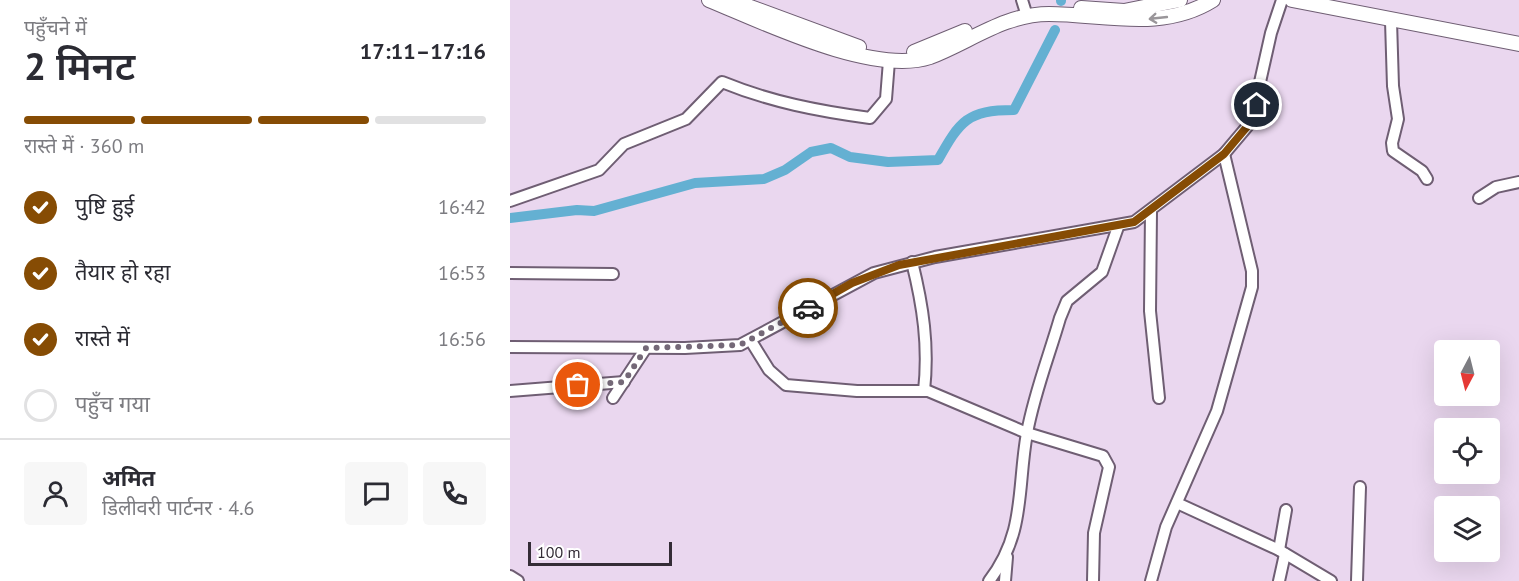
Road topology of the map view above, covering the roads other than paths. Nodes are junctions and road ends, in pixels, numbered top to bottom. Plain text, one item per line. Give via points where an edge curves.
1 (709, 0) edge
2 (732, 0) edge
3 (1180, 0) edge
4 (1213, 0) edge
5 (1282, 0) edge
6 (1292, 0) edge
7 (1025, 8) edge
8 (1390, 21) junction
9 (1519, 44) edge
10 (889, 61) junction
11 (1224, 154) junction
12 (1427, 179) dead end
13 (1519, 182) edge
14 (1479, 198) dead end
15 (510, 201) edge
16 (1150, 212) junction
17 (1118, 227) junction
18 (912, 262) junction
19 (510, 273) edge
20 (613, 274) dead end
21 (751, 341) junction
22 (510, 347) edge
23 (646, 348) junction
24 (624, 382) junction
25 (510, 391) edge
26 (924, 391) junction
27 (613, 398) dead end
28 (1159, 398) dead end
29 (1027, 433) junction
30 (1360, 487) dead end
31 (1177, 502) junction
32 (1286, 510) dead end
33 (1282, 552) junction
34 (1007, 555) junction
35 (510, 576) edge
36 (518, 581) edge
37 (989, 581) edge
38 (1005, 581) edge
39 (1093, 581) edge
40 (1151, 581) edge
41 (1279, 581) edge
42 (1331, 581) edge
43 (1357, 581) edge

1 - 10 street via 813,41
2 - 7 street via 865,49 902,54 919,51
3 - 7 street via 1124,11
4 -> 7 street via 1171,16 1128,21 1048,14
5 - 11 street via 1251,122
6 - 8 street
7 - 10 street via 997,26 931,56
8 - 9 street
8 - 12 street via 1398,119 1392,152 1422,171
10 - 15 street via 886,99 870,118 763,99 722,82 686,118 624,144 599,170
11 - 16 street
11 - 31 street via 1252,271 1252,287 1217,411
13 - 14 street via 1496,187
16 - 17 street
16 - 28 street via 1150,311
17 - 18 street
17 - 29 street via 1102,272 1064,307
18 - 21 street via 852,283
18 - 26 street via 927,339
19 - 20 street
21 - 23 street via 728,348
21 - 26 street via 769,370 786,385
22 - 23 street
23 - 24 street
24 - 25 street
24 - 27 street
26 - 29 street
29 - 34 street via 1021,497
29 - 39 street via 1108,460 1108,477 1094,532
30 - 43 street
31 - 33 street
31 - 40 street via 1159,547
32 - 33 street
33 - 41 street
33 - 42 street
34 - 37 street
34 - 38 street
35 - 36 street

